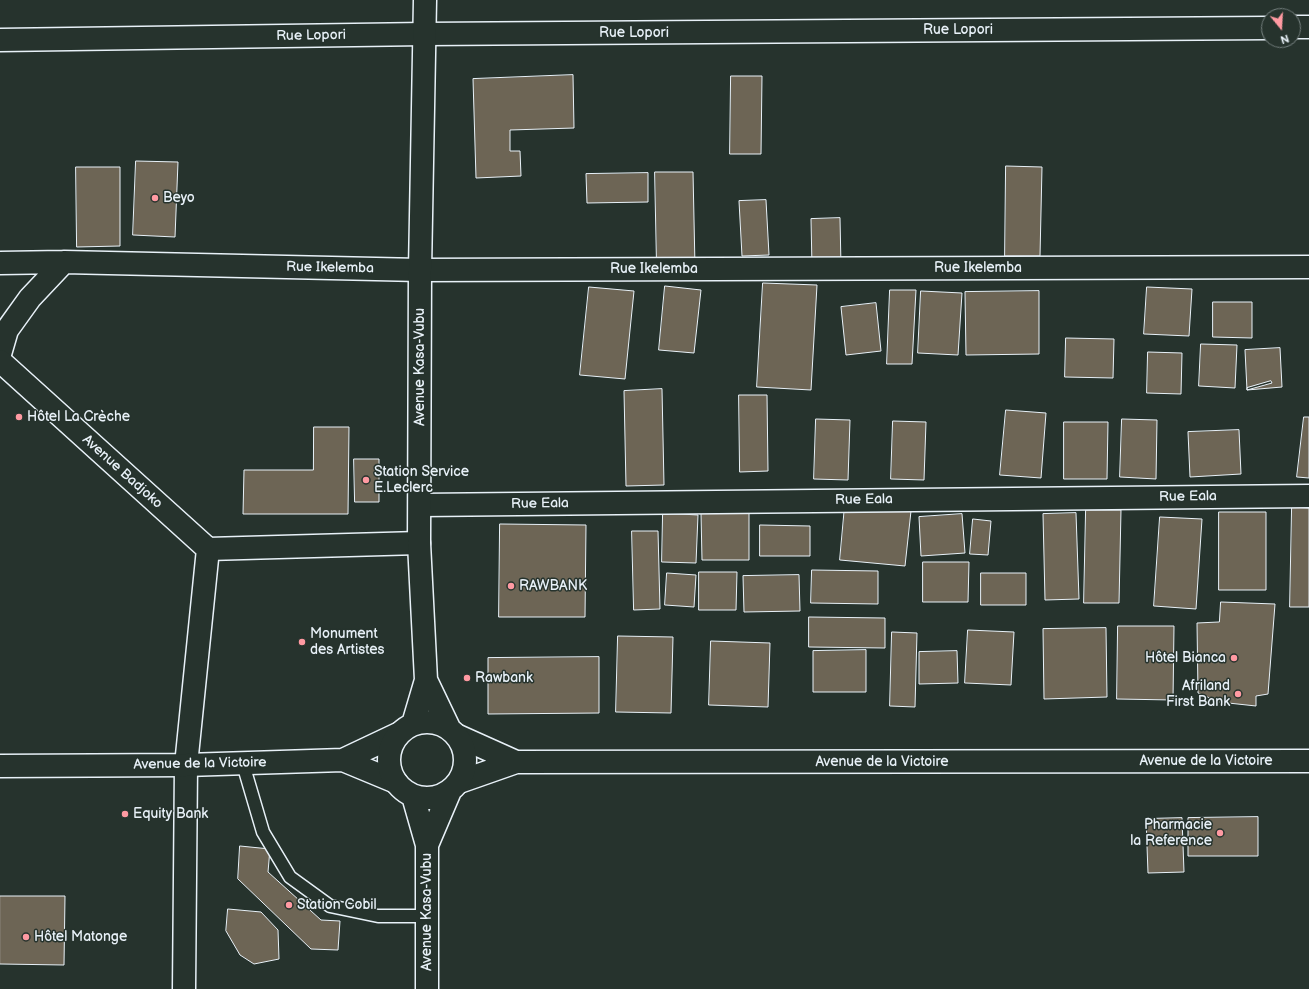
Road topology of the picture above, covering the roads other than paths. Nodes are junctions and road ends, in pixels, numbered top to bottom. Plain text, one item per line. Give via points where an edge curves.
1 (425, 0) edge
2 (1261, 28) edge
3 (425, 34) junction
4 (0, 40) edge
5 (64, 262) junction
6 (0, 263) edge
7 (1309, 267) edge
8 (420, 270) junction
9 (0, 354) edge
10 (0, 361) edge
11 (1309, 496) edge
12 (420, 505) junction
13 (419, 543) junction
14 (208, 550) junction
15 (426, 680) junction
16 (406, 729) junction
17 (454, 732) junction
18 (343, 760) junction
19 (1309, 761) edge
20 (516, 762) junction
21 (243, 764) junction
22 (186, 765) junction
23 (0, 766) edge
24 (396, 782) junction
25 (454, 787) junction
26 (413, 796) junction
27 (427, 845) junction
28 (427, 916) junction
29 (184, 989) edge
30 (427, 989) edge

1 - 3 street, Avenue Kasa-Vubu
2 - 3 street, Rue Lopori
3 - 4 street, Rue Lopori
3 - 8 street, Avenue Kasa-Vubu
5 - 6 street, Rue Ikelemba
5 - 8 street, Rue Ikelemba
5 - 9 street via 30,298 7,330
7 - 8 street, Rue Ikelemba
8 - 12 street, Avenue Kasa-Vubu
10 - 14 street, Avenue Badjoko
11 - 12 street, Rue Eala
12 - 13 street, Avenue Kasa-Vubu
13 - 14 street
13 - 15 street, Avenue Kasa-Vubu
14 - 22 street
15 - 16 street
15 - 17 street, Avenue Kasa-Vubu
16 - 17 street via 425,721 438,722
16 - 18 street
16 - 24 street via 390,749 389,766
17 - 20 street
17 - 25 street via 464,747 466,760 464,772
18 - 21 street, Avenue de la Victoire
18 - 24 street, Avenue de la Victoire
19 - 20 street, Avenue de la Victoire
20 - 25 street, Avenue de la Victoire
21 - 22 street, Avenue de la Victoire
21 - 28 lane via 263,832 290,877 330,906 378,916
22 - 23 street, Avenue de la Victoire
22 - 29 street
24 - 26 street
25 - 26 street via 438,797
25 - 27 street, Avenue Kasa-Vubu
26 - 27 street
27 - 28 street, Avenue Kasa-Vubu
28 - 30 street, Avenue Kasa-Vubu

